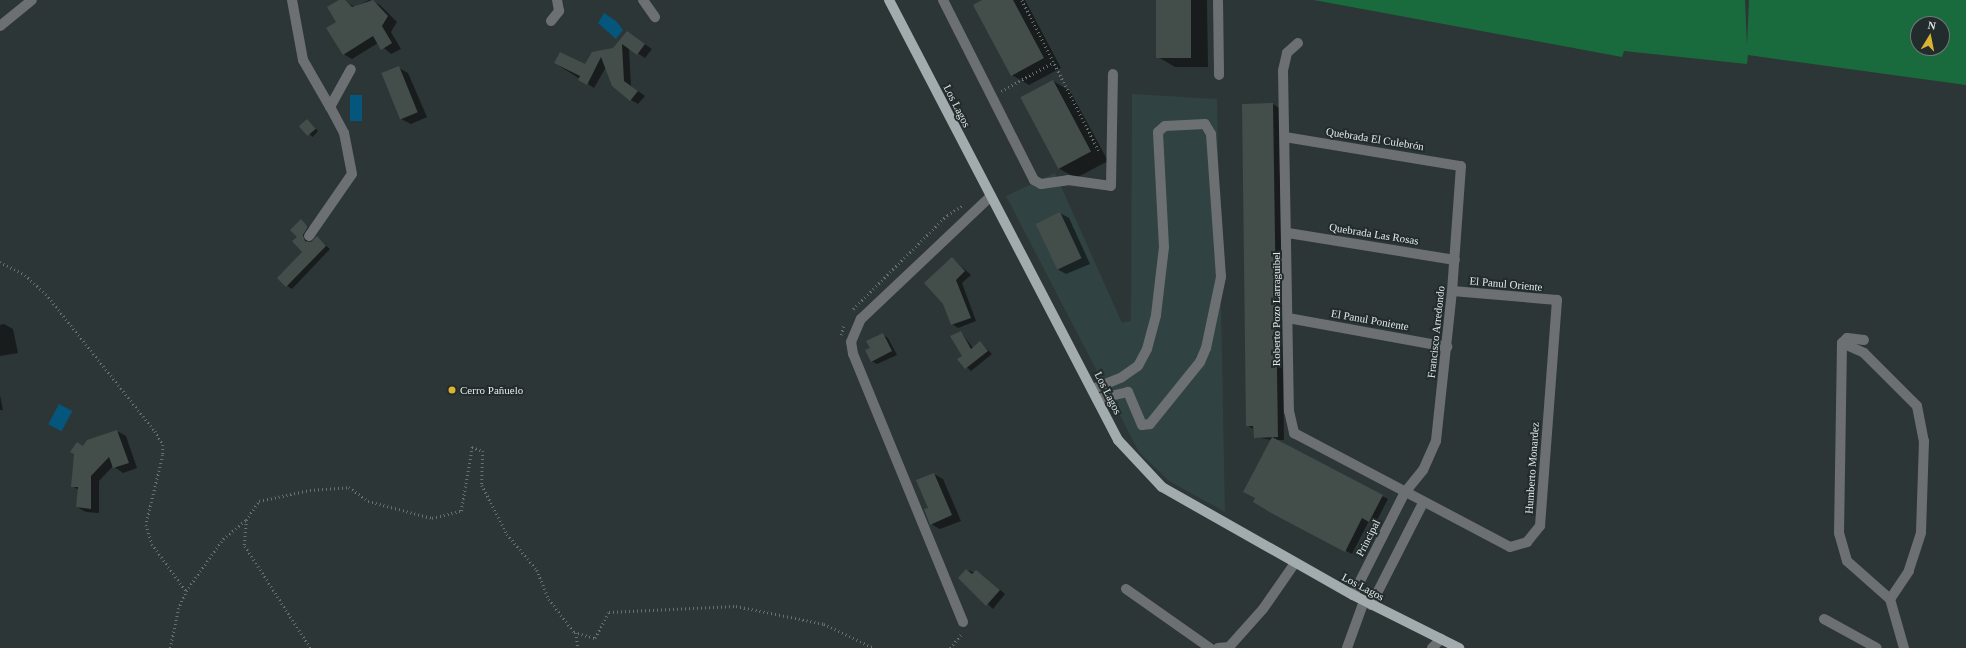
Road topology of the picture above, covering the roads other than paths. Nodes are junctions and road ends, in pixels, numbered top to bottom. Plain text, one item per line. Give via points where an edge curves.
1 (32, 0) edge
2 (292, 0) edge
3 (557, 0) edge
4 (643, 0) edge
5 (889, 0) edge
6 (942, 0) edge
7 (1218, 0) edge
8 (655, 17) dead end
9 (551, 21) dead end
10 (0, 26) edge
11 (1298, 43) dead end
12 (351, 69) dead end
13 (1113, 74) dead end
14 (1219, 75) dead end
15 (330, 107) junction
16 (1285, 137) junction
17 (1461, 166) joint
18 (990, 197) junction
19 (1288, 232) junction
20 (308, 236) dead end
21 (1455, 260) junction
22 (1452, 292) junction
23 (1557, 300) joint
24 (1288, 318) junction
25 (1864, 340) dead end
26 (1842, 343) junction
27 (1447, 347) junction
28 (1093, 389) junction
29 (1097, 399) junction
30 (1405, 492) junction
31 (1423, 503) junction
32 (1295, 563) junction
33 (1126, 589) dead end
34 (1353, 595) junction
35 (1890, 599) junction
36 (1368, 603) junction
37 (1824, 619) dead end
38 (961, 624) road end
39 (1441, 639) junction
40 (1210, 648) edge
41 (1218, 648) edge
42 (1347, 648) edge
43 (1432, 648) edge
44 (1459, 648) edge
45 (1877, 648) edge
46 (1904, 648) edge

1 - 10 street
2 - 15 street via 303,60
3 - 9 street via 560,11
4 - 8 street
5 - 18 main road, Los Lagos
6 - 13 street via 1034,180 1041,184 1068,180 1111,186 1114,162
7 - 14 street
11 - 16 street, Roberto Pozo Larraguibel via 1287,53 1283,72
12 - 15 street
15 - 20 street via 344,133 352,174
16 - 17 street, Quebrada El Culebrón
16 - 19 street, Roberto Pozo Larraguibel
17 - 21 street, Francisco Arredondo
18 - 28 main road, Los Lagos
18 - 38 street via 861,319 851,342 856,362
19 - 21 street, Quebrada Las Rosas
19 - 24 street, Roberto Pozo Larraguibel
21 - 22 street, Francisco Arredondo
22 - 23 street, El Panul Oriente
22 - 27 street, Francisco Arredondo
23 - 31 street, Humberto Monardez via 1540,526 1527,542 1510,547
24 - 27 street, El Panul Poniente
24 - 30 street, Roberto Pozo Larraguibel via 1289,411 1294,433
25 - 26 street via 1846,338
26 - 35 street via 1841,548 1847,561
26 - 35 street via 1864,353 1917,406 1924,441 1921,533 1909,572
27 - 30 street, Francisco Arredondo via 1436,441 1423,470
28 - 29 main road, Los Lagos
28 - 29 street via 1122,377 1138,366 1147,349 1156,315 1164,247 1158,132 1165,126 1205,124 1211,134 1221,277 1206,348 1200,362 1150,424 1142,425 1128,392
29 - 32 main road, Los Lagos via 1118,440 1162,487
30 - 31 street, Roberto Pozo Larraguibel
30 - 34 street, Principal
31 - 36 street
32 - 34 main road, Los Lagos
32 - 41 street via 1264,609 1229,647
33 - 40 street
34 - 36 main road, Los Lagos
35 - 46 street
36 - 39 main road, Los Lagos
36 - 42 street
37 - 45 street
39 - 43 street
39 - 44 main road, Los Lagos

